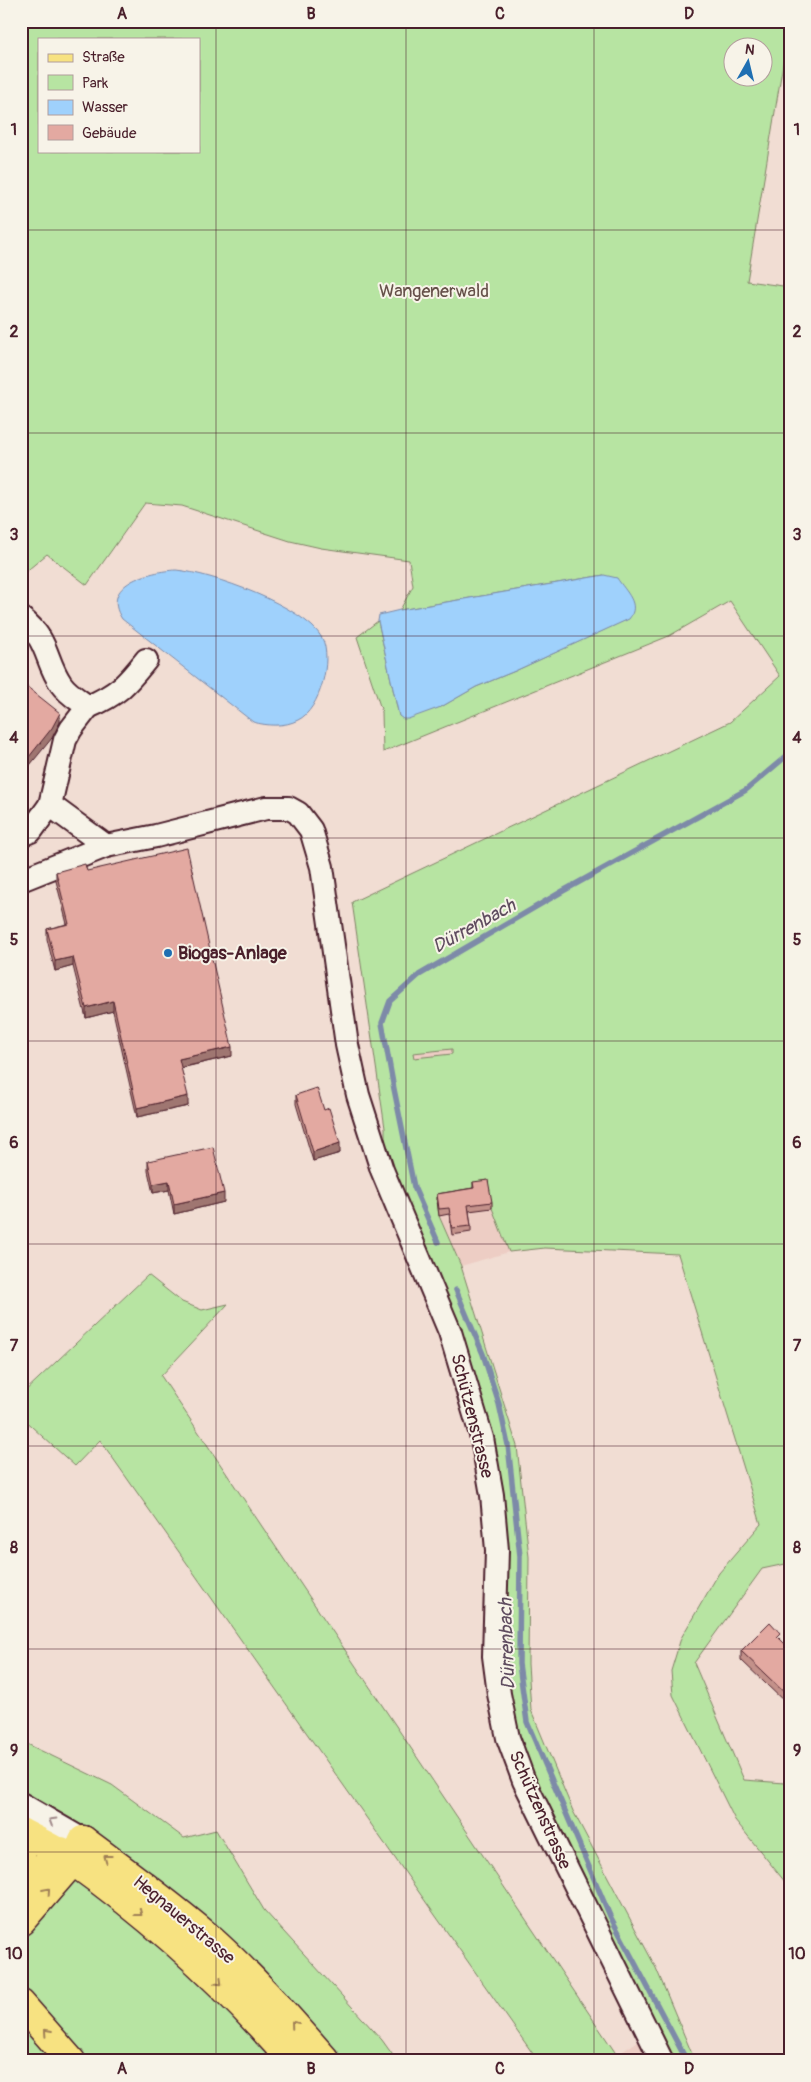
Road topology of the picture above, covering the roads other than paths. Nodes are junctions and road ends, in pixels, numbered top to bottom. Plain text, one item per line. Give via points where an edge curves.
1 (21, 618) edge
2 (146, 660) dead end
3 (88, 707) junction
4 (50, 805) junction
5 (21, 835) edge
6 (106, 846) junction
7 (21, 880) edge
8 (21, 1804) edge
9 (21, 1832) edge
10 (71, 1851) junction
11 (21, 1854) edge
12 (21, 1890) edge
13 (21, 1921) edge
14 (21, 2004) edge
15 (71, 2061) edge
16 (292, 2061) edge
17 (326, 2061) edge
18 (662, 2061) edge

1 - 3 street via 43,641 62,685
2 - 3 street via 125,686
3 - 4 street via 65,740
4 - 5 street via 30,831
4 - 6 street
6 - 7 street
6 - 18 street, Schützenstrasse via 266,808 289,808 298,813 316,842 347,1045 358,1095 382,1170 450,1332 482,1438 497,1550 494,1656 508,1738 524,1781
10 -> 8 street, Hegnauerstrasse
9 - 10 main road, Hegnauerstrasse
10 - 12 main road
13 -> 10 main road
10 -> 16 main road, Hegnauerstrasse via 216,1978
17 -> 10 main road, Hegnauerstrasse via 283,2012 208,1937 177,1911
11 - 12 main road via 24,1870
15 -> 14 main road

